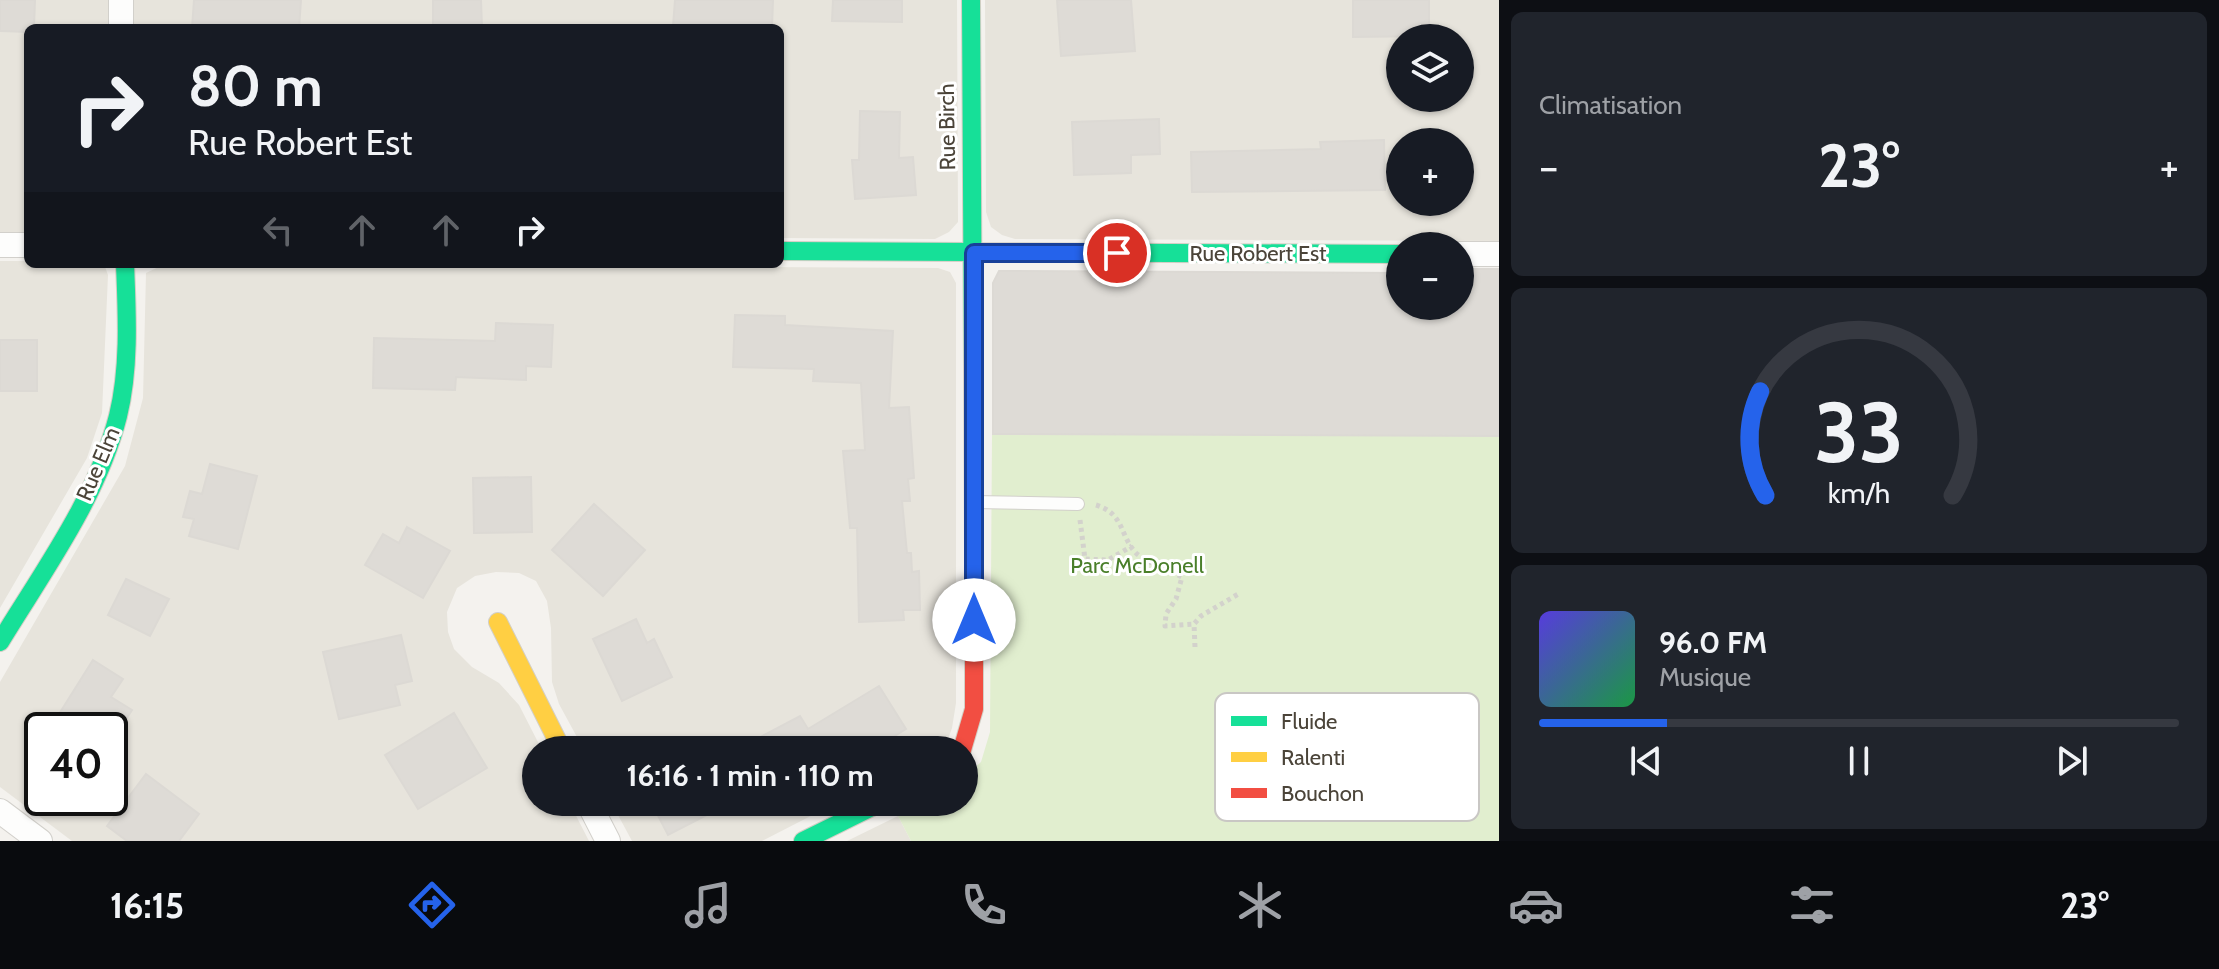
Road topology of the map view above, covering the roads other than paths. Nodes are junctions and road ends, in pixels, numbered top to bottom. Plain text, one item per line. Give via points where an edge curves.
1 (121, 0) edge
2 (971, 0) edge
3 (121, 24) edge
4 (0, 245) edge
5 (24, 245) edge
6 (784, 251) edge
7 (974, 253) junction
8 (1386, 254) edge
9 (1474, 254) edge
10 (1499, 254) edge
11 (125, 268) edge
12 (974, 502) junction
13 (1078, 504) road end
14 (498, 622) dead end
15 (0, 642) edge
16 (555, 736) edge
17 (967, 736) edge
18 (0, 811) edge
19 (595, 816) edge
20 (854, 816) edge
21 (40, 841) edge
22 (608, 841) edge
23 (803, 841) edge

1 - 3 street
2 - 7 street, Rue Birch
4 - 5 street
6 - 7 street, Rue Robert Est
7 - 8 street, Rue Robert Est
7 - 12 street, Rue Birch
9 - 10 street
11 - 15 street, Rue Elm via 122,391 112,438 85,498
12 - 13 lane
12 - 17 street, Rue Birch via 974,709
14 - 16 street
18 - 21 street
19 - 22 street
20 - 23 street

